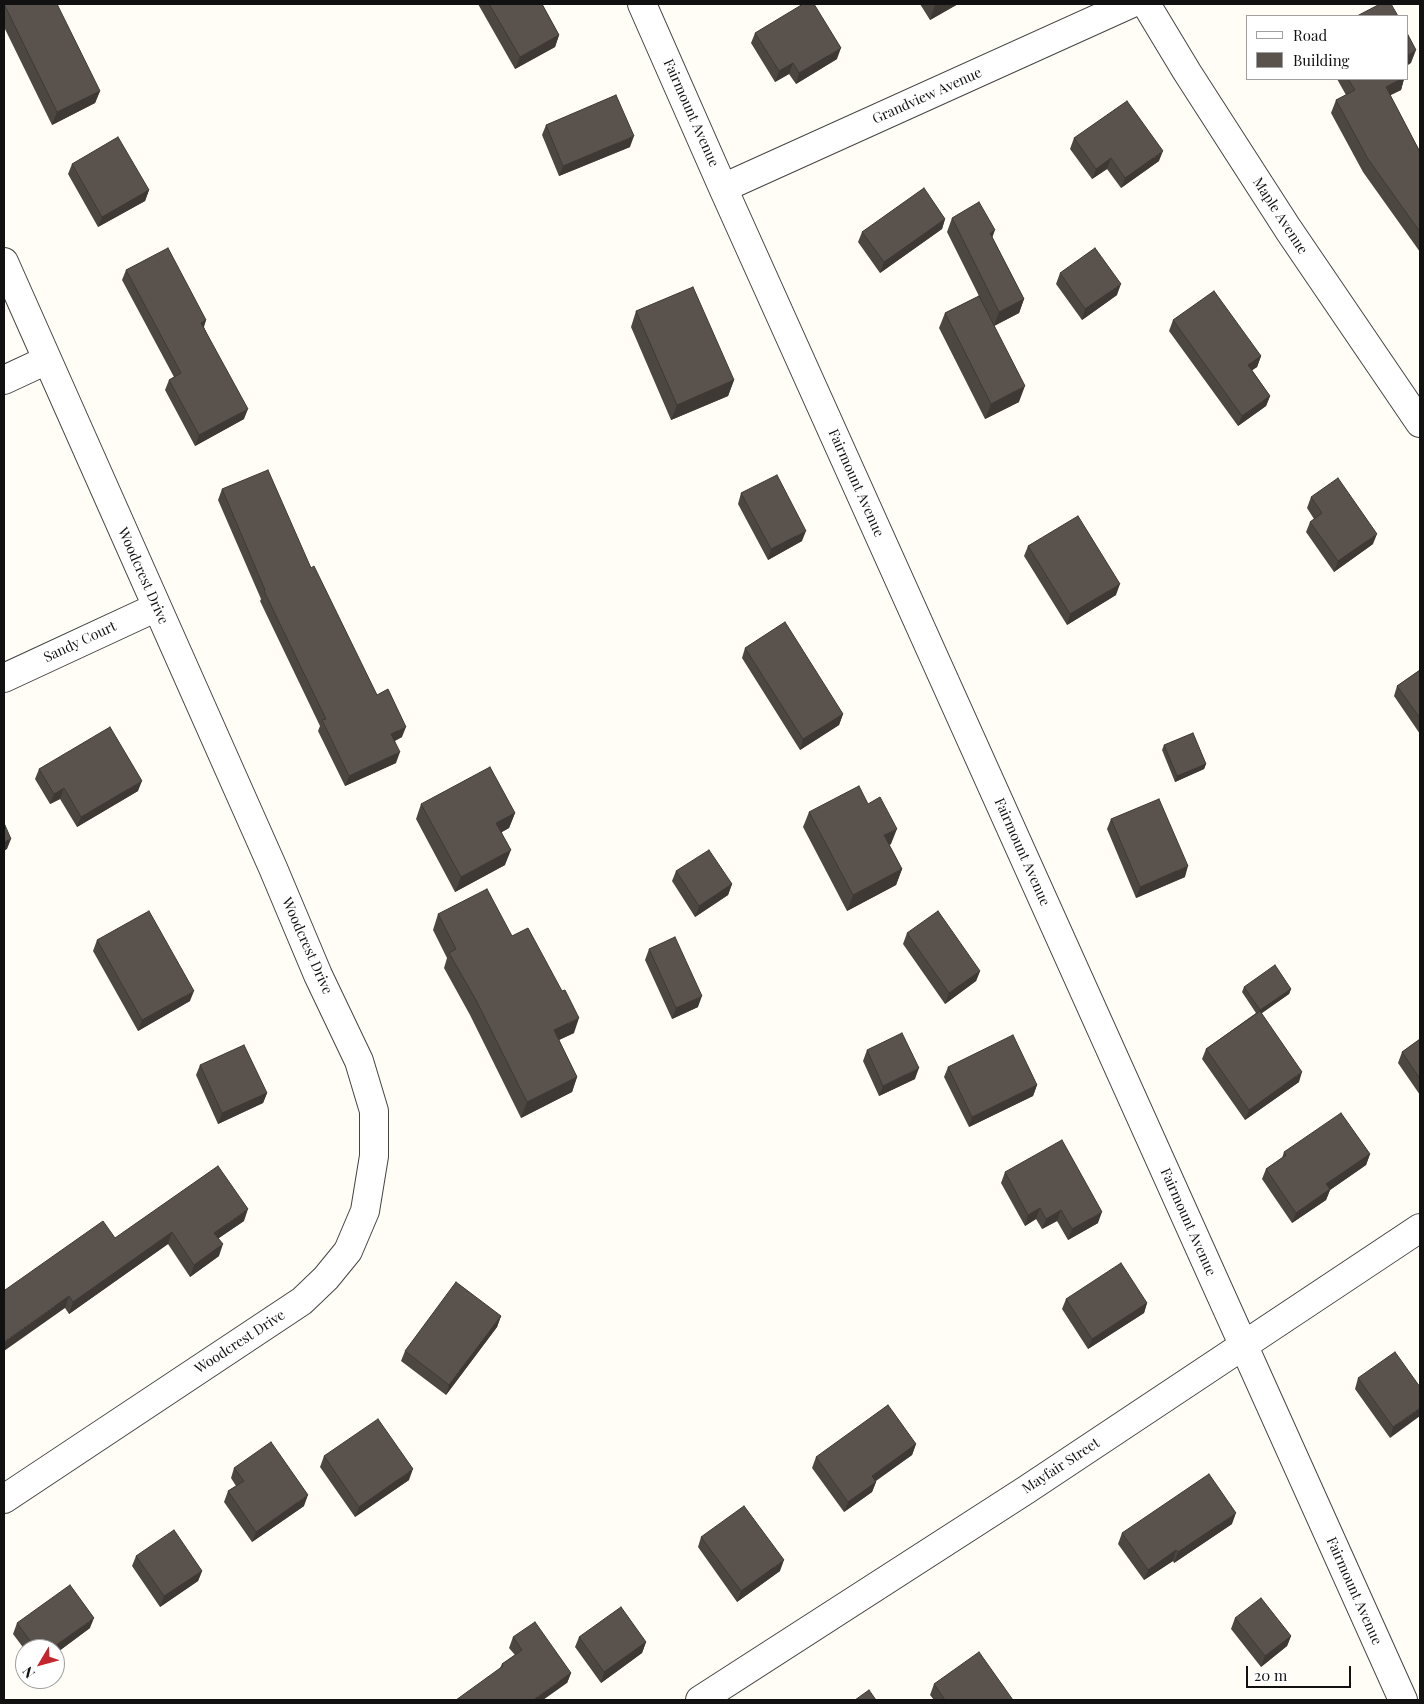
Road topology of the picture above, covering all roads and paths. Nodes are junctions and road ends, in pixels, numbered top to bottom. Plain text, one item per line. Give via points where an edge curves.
1 (642, 4) edge
2 (1130, 4) edge
3 (1146, 4) edge
4 (724, 188) junction
5 (4, 262) edge
6 (47, 360) junction
7 (4, 380) edge
8 (1420, 423) edge
9 (157, 607) junction
10 (4, 678) edge
11 (1420, 1228) edge
12 (1244, 1345) junction
13 (4, 1498) edge
14 (700, 1700) edge
15 (1402, 1700) edge

1 - 4 street, Fairmount Avenue
2 - 4 street, Grandview Avenue
3 - 8 street, Maple Avenue via 1288,229
4 - 12 street, Fairmount Avenue
5 - 6 street, Woodcrest Drive
6 - 7 street
6 - 9 street, Woodcrest Drive
9 - 10 street, Sandy Court
9 - 13 street, Woodcrest Drive via 359,1061 374,1111 374,1156 365,1211 348,1251 302,1302
11 - 12 street, Mayfair Street
12 - 14 street, Mayfair Street
12 - 15 street, Fairmount Avenue

